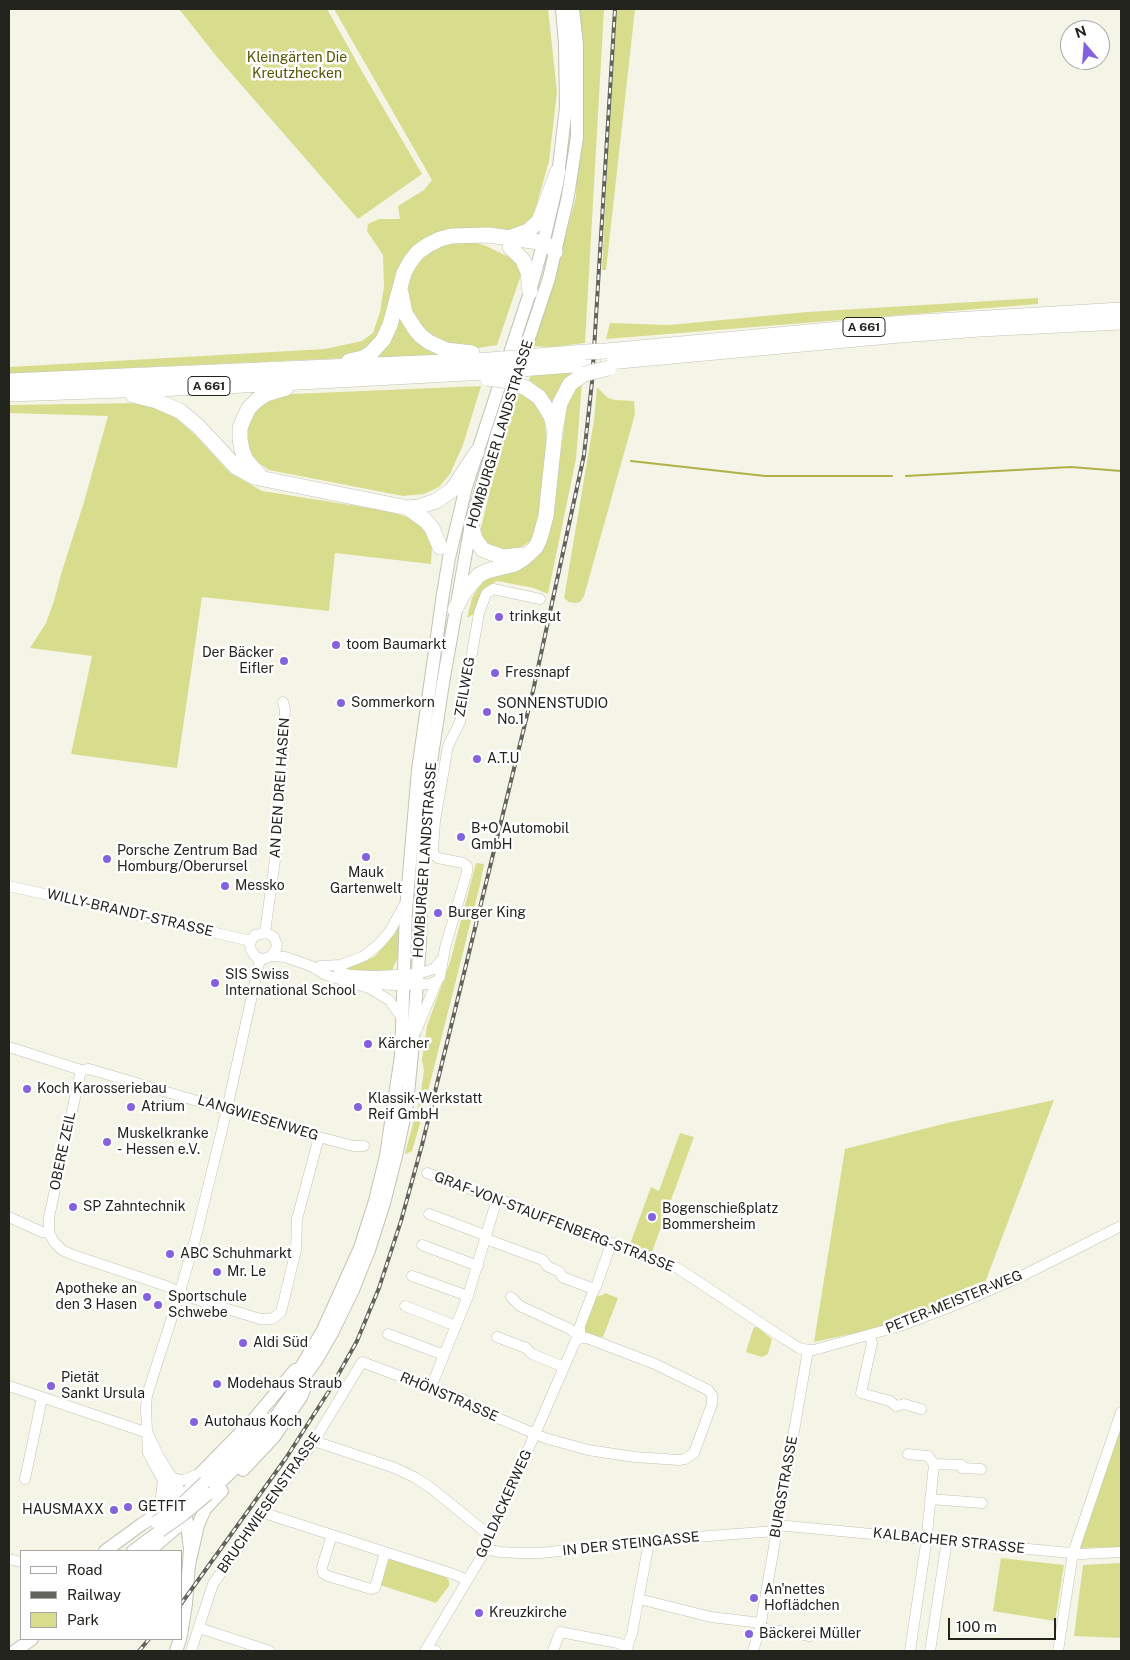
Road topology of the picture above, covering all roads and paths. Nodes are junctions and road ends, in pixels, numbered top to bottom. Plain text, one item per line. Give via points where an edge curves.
1 (562, 9) edge
2 (573, 9) edge
3 (558, 171) junction
4 (511, 242) junction
5 (547, 249) junction
6 (401, 285) junction
7 (530, 292) junction
8 (1121, 310) edge
9 (1121, 322) edge
10 (608, 360) junction
11 (536, 362) junction
12 (585, 363) junction
13 (488, 366) junction
14 (317, 375) junction
15 (9, 382) edge
16 (105, 390) junction
17 (9, 394) edge
18 (555, 431) junction
19 (477, 452) junction
20 (270, 481) junction
21 (408, 508) junction
22 (471, 524) junction
23 (440, 547) joint
24 (530, 552) junction
25 (443, 594) junction
26 (540, 598) dead end
27 (455, 610) junction
28 (283, 702) dead end
29 (9, 886) edge
30 (407, 899) junction
31 (265, 932) junction
32 (251, 941) junction
33 (276, 945) junction
34 (271, 956) junction
35 (443, 957) junction
36 (260, 959) junction
37 (320, 966) junction
38 (411, 980) junction
39 (436, 981) junction
40 (357, 983) junction
41 (403, 1020) junction
42 (414, 1034) junction
43 (9, 1047) edge
44 (81, 1070) junction
45 (227, 1109) junction
46 (318, 1136) junction
47 (364, 1146) dead end
48 (426, 1173) dead end
49 (497, 1199) junction
50 (429, 1214) dead end
51 (9, 1217) edge
52 (1121, 1226) edge
53 (49, 1233) junction
54 (486, 1238) junction
55 (611, 1244) junction
56 (422, 1245) dead end
57 (478, 1266) junction
58 (412, 1276) dead end
59 (594, 1289) junction
60 (180, 1292) junction
61 (468, 1296) junction
62 (511, 1297) dead end
63 (405, 1306) dead end
64 (456, 1326) junction
65 (388, 1334) dead end
66 (869, 1335) junction
67 (497, 1337) dead end
68 (580, 1338) junction
69 (808, 1350) junction
70 (444, 1355) junction
71 (314, 1356) junction
72 (362, 1362) joint
73 (564, 1367) junction
74 (9, 1386) edge
75 (431, 1387) junction
76 (42, 1398) junction
77 (920, 1409) dead end
78 (1121, 1412) edge
79 (148, 1433) junction
80 (535, 1434) junction
81 (314, 1441) junction
82 (908, 1454) dead end
83 (934, 1464) junction
84 (981, 1469) dead end
85 (167, 1478) junction
86 (25, 1479) dead end
87 (204, 1483) junction
88 (930, 1499) junction
89 (982, 1503) dead end
90 (205, 1509) junction
91 (182, 1514) junction
92 (264, 1514) junction
93 (142, 1524) junction
94 (777, 1528) junction
95 (160, 1531) junction
96 (332, 1535) junction
97 (489, 1535) junction
98 (925, 1539) junction
99 (947, 1540) junction
100 (649, 1542) junction
101 (184, 1546) junction
102 (486, 1549) junction
103 (106, 1550) edge
104 (122, 1550) edge
105 (134, 1550) edge
106 (150, 1550) edge
107 (385, 1552) junction
108 (1121, 1552) edge
109 (1073, 1553) junction
110 (188, 1565) junction
111 (467, 1580) junction
112 (639, 1600) junction
113 (761, 1626) junction
114 (199, 1628) junction
115 (182, 1630) edge
116 (810, 1636) dead end
117 (31, 1640) edge
118 (627, 1649) edge
119 (16, 1650) edge
120 (429, 1650) edge
121 (191, 1651) edge
122 (270, 1651) edge
123 (553, 1651) edge
124 (754, 1651) edge
125 (910, 1651) edge
126 (930, 1651) edge
127 (1058, 1651) edge

1 - 3 main road, HOMBURGER LANDSTRASSE via 566,107
2 - 5 main road, HOMBURGER LANDSTRASSE via 577,45 577,137 568,196
3 - 4 highway via 539,221
3 - 5 main road, HOMBURGER LANDSTRASSE
4 - 5 highway
4 - 6 highway via 464,235 440,239 418,252 404,273
4 - 7 highway via 528,272
5 - 7 main road, HOMBURGER LANDSTRASSE
5 - 22 main road, HOMBURGER LANDSTRASSE via 531,334
6 - 13 highway, A 661 via 405,313 421,336 437,347
6 - 14 highway via 390,325 378,347 363,358
7 - 19 main road, HOMBURGER LANDSTRASSE
8 - 10 highway, A 661 via 904,324
9 - 10 highway, A 661 via 969,330
10 - 12 highway, A 661, bridge
10 - 12 highway, bridge
11 - 12 highway, A 661
11 - 13 highway, A 661, bridge
11 - 13 highway, A 661, bridge via 514,358
12 - 18 highway via 562,396
13 - 14 highway, A 661
13 - 14 highway, A 661 via 453,374
13 - 18 highway, bridge via 508,381 526,388 544,403
14 - 15 highway, A 661
14 - 16 highway, A 661
14 - 20 highway via 266,394 253,404 244,418 240,439 242,450 252,469
16 - 17 highway, A 661
16 - 20 highway, A 661 via 152,399 180,411 236,466 254,477
18 - 24 highway via 544,528
19 - 21 highway via 452,490 436,501
19 - 25 main road, HOMBURGER LANDSTRASSE via 457,522
20 - 21 highway
21 - 23 highway via 425,520
22 - 24 highway via 478,545 488,553 512,557
22 - 27 main road, HOMBURGER LANDSTRASSE
23 - 25 main road
24 - 27 highway via 515,564 480,575 464,592
25 - 30 main road, HOMBURGER LANDSTRASSE via 418,770
26 - 35 street, ZEILWEG via 494,589 486,594 478,613 460,722 448,746 435,820 434,855 467,866
27 - 38 main road, HOMBURGER LANDSTRASSE via 429,775 420,942
28 - 31 street, AN DEN DREI HASEN via 276,853
29 - 32 street, WILLY-BRANDT-STRASSE
30 - 37 street via 390,931 364,956 341,965
30 - 38 main road, HOMBURGER LANDSTRASSE
31 - 32 street via 255,935
31 - 33 street via 274,937
32 - 36 street via 250,950
33 - 34 street
33 - 37 street
34 - 36 street
34 - 40 street via 292,959
35 - 38 street via 434,969
35 - 39 street, ZEILWEG via 440,977
36 - 45 street
37 - 38 street via 350,975
38 - 39 street via 429,984
38 - 40 street
38 - 41 main road, HOMBURGER LANDSTRASSE
38 - 42 main road, HOMBURGER LANDSTRASSE
39 - 42 street, ZEILWEG
40 - 41 street via 389,1000
41 - 71 main road, HOMBURGER LANDSTRASSE via 392,1120 375,1201 360,1248
42 - 71 main road, HOMBURGER LANDSTRASSE via 407,1104 384,1203 353,1290
43 - 44 street, LANGWIESENWEG
44 - 45 street, LANGWIESENWEG via 89,1069
44 - 53 street, OBERE ZEIL via 49,1217
45 - 46 street, LANGWIESENWEG
45 - 60 street
46 - 47 street, LANGWIESENWEG
46 - 60 street via 297,1219 296,1250 278,1316 260,1319
48 - 49 street, GRAF-VON-STAUFFENBERG-STRASSE
49 - 54 street
49 - 55 street, GRAF-VON-STAUFFENBERG-STRASSE
50 - 54 street
51 - 53 street
52 - 66 street, PETER-MEISTER-WEG via 1003,1286 923,1318
53 - 60 street via 62,1250 73,1255
54 - 57 street
54 - 59 street via 543,1260 562,1277
55 - 59 street, GOLDACKERWEG
55 - 69 street, GRAF-VON-STAUFFENBERG-STRASSE via 676,1267 799,1348
56 - 57 street
57 - 61 street
58 - 61 street
59 - 68 street, GOLDACKERWEG via 580,1326
60 - 79 street via 147,1395
61 - 64 street
62 - 68 street, RHÖNSTRASSE via 520,1306 570,1329
63 - 64 street
64 - 70 street
65 - 70 street
66 - 69 street, PETER-MEISTER-WEG
66 - 77 street via 872,1343 861,1393 890,1401 896,1406 904,1404
67 - 73 street
68 - 73 street, GOLDACKERWEG
68 - 80 street, RHÖNSTRASSE via 655,1364 708,1390 712,1404 694,1453 680,1460 635,1457 588,1450
69 - 94 street, BURGSTRASSE
70 - 75 street
71 - 87 main road via 254,1419
71 - 87 main road, HOMBURGER LANDSTRASSE via 257,1444
71 - 90 main road via 301,1397 274,1437
72 - 75 street, RHÖNSTRASSE
72 - 81 street, BRUCHWIESENSTRASSE
73 - 80 street, GOLDACKERWEG
74 - 76 street
75 - 80 street, RHÖNSTRASSE
76 - 79 street
76 - 86 street
78 - 109 street
79 - 85 street
80 - 97 street, GOLDACKERWEG
81 - 92 street, BRUCHWIESENSTRASSE
81 - 97 street via 411,1475
82 - 83 street via 928,1456
83 - 84 street
83 - 88 street
85 - 87 street
85 - 91 street via 178,1489
85 - 93 street via 160,1505
87 - 91 main road
87 - 95 main road, bridge via 184,1514
88 - 89 street
88 - 98 street
90 - 91 main road via 194,1516
90 - 110 main road via 194,1535
91 - 93 main road via 157,1515
91 - 95 main road
91 - 101 main road
91 - 110 main road via 190,1549
92 - 96 street
92 - 114 street, BRUCHWIESENSTRASSE via 213,1584
93 - 103 main road
94 - 98 street, KALBACHER STRASSE
94 - 100 street, IN DER STEINGASSE
94 - 113 street, BURGSTRASSE
95 - 101 main road
95 - 104 main road
95 - 105 main road
95 - 106 main road
96 - 107 street
96 - 107 street via 322,1568 328,1576 375,1588
97 - 102 street, GOLDACKERWEG
98 - 99 street, KALBACHER STRASSE
98 - 125 street
99 - 109 street, KALBACHER STRASSE
99 - 126 street
100 - 102 street, IN DER STEINGASSE via 541,1553
100 - 112 street
101 - 110 main road
102 - 111 street, GOLDACKERWEG
107 - 111 street
108 - 109 street, KALBACHER STRASSE
109 - 127 street
110 - 115 main road
111 - 120 street, GOLDACKERWEG
112 - 113 street
112 - 118 street
113 - 116 street
113 - 124 street, BURGSTRASSE
114 - 121 street, BRUCHWIESENSTRASSE
114 - 122 street
117 - 119 main road
118 - 123 street via 618,1643 560,1632

